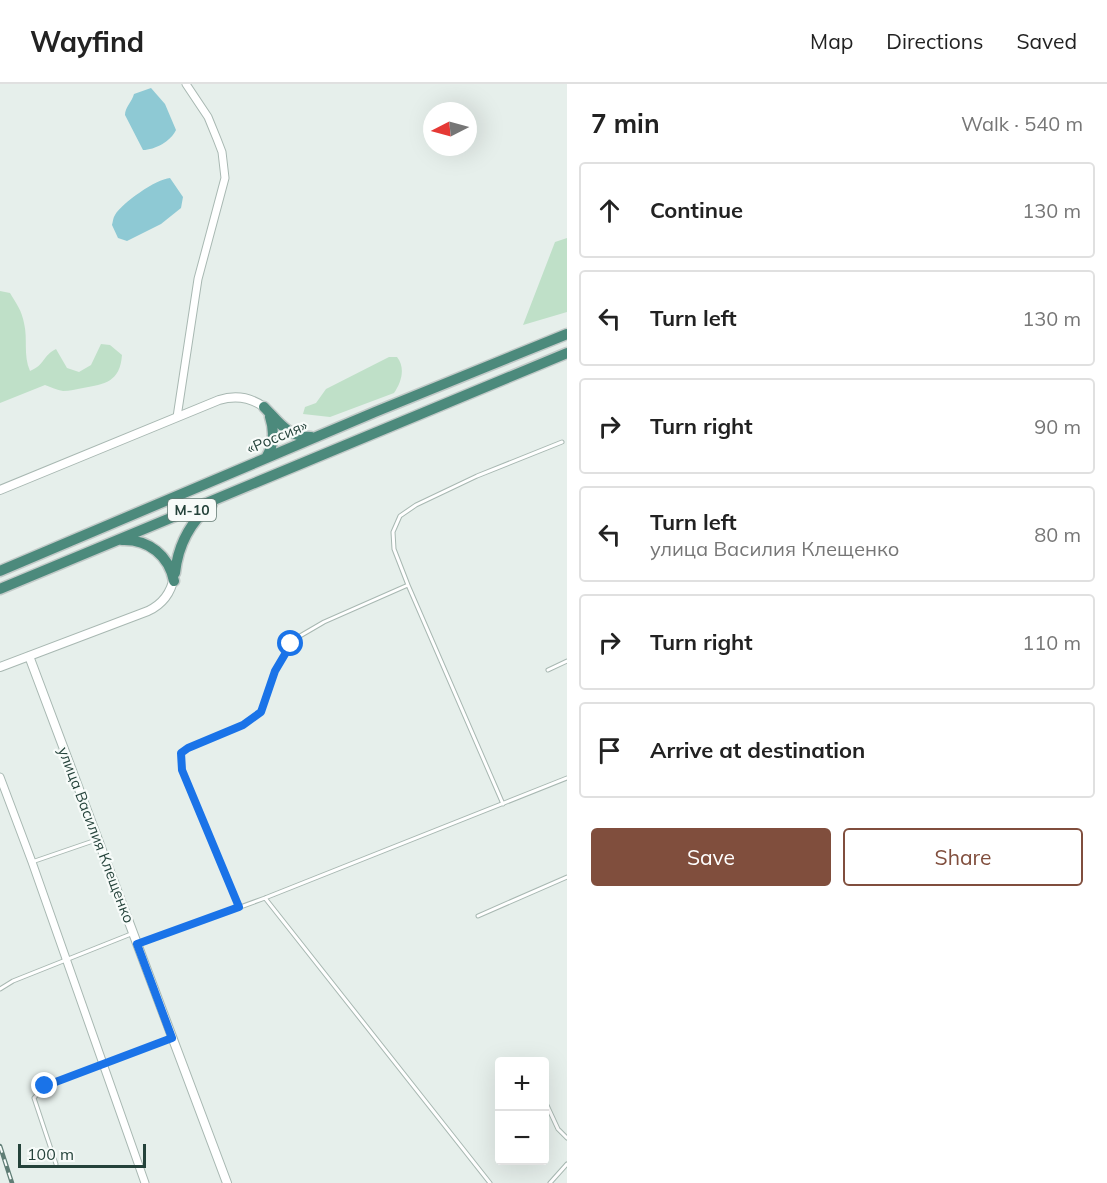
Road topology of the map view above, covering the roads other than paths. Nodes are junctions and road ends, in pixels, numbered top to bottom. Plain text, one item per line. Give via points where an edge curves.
1 (186, 84) edge
2 (567, 334) edge
3 (567, 353) edge
4 (264, 407) junction
5 (177, 417) junction
6 (315, 437) junction
7 (562, 442) dead end
8 (266, 458) junction
9 (0, 490) edge
10 (223, 497) junction
11 (110, 542) junction
12 (0, 571) edge
13 (174, 577) junction
14 (408, 585) junction
15 (0, 589) edge
16 (29, 656) junction
17 (567, 661) edge
18 (0, 667) edge
19 (548, 670) dead end
20 (0, 777) edge
21 (567, 778) edge
22 (503, 804) junction
23 (98, 840) junction
24 (32, 862) junction
25 (567, 877) edge
26 (265, 898) junction
27 (239, 907) junction
28 (478, 916) dead end
29 (133, 934) junction
30 (137, 944) junction
31 (66, 961) junction
32 (0, 989) edge
33 (172, 1038) junction
34 (103, 1063) junction
35 (549, 1110) edge
36 (567, 1138) edge
37 (56, 1164) dead end
38 (567, 1164) edge
39 (145, 1183) edge
40 (226, 1183) edge
41 (490, 1183) edge
42 (550, 1183) edge

1 - 5 street via 208,117 220,145 225,178 198,279
2 - 6 highway, «Россия» / М-10
3 - 10 highway, М-10
4 - 5 street via 245,398 229,398
4 - 6 highway via 290,432
4 - 8 highway via 273,432
5 - 9 street
6 - 8 highway, «Россия» / М-10
7 - 14 lane via 477,476 400,516 393,532 394,549
8 - 12 highway, «Россия» / М-10
10 - 11 highway, М-10
10 - 13 highway via 189,529
11 - 13 highway via 130,540 149,545 161,555
11 - 15 highway, М-10
13 - 16 street via 164,599 148,611
14 - 22 lane
14 - 27 lane via 300,636 275,671 261,712 243,725 181,753 182,770
16 - 18 street
16 - 23 street, улица Василия Клещенко
17 - 19 lane
20 - 24 street
21 - 22 lane
22 - 26 lane
23 - 24 lane
23 - 29 street, улица Василия Клещенко
24 - 31 street
25 - 28 lane
26 - 27 lane
26 - 41 lane
27 - 30 lane
29 - 30 street, улица Василия Клещенко
29 - 31 lane
30 - 33 street, улица Василия Клещенко
31 - 32 lane
31 - 34 street
33 - 34 lane
33 - 40 street, улица Василия Клещенко
34 - 37 lane via 45,1086 34,1098
34 - 39 street
35 - 36 lane
38 - 42 lane

